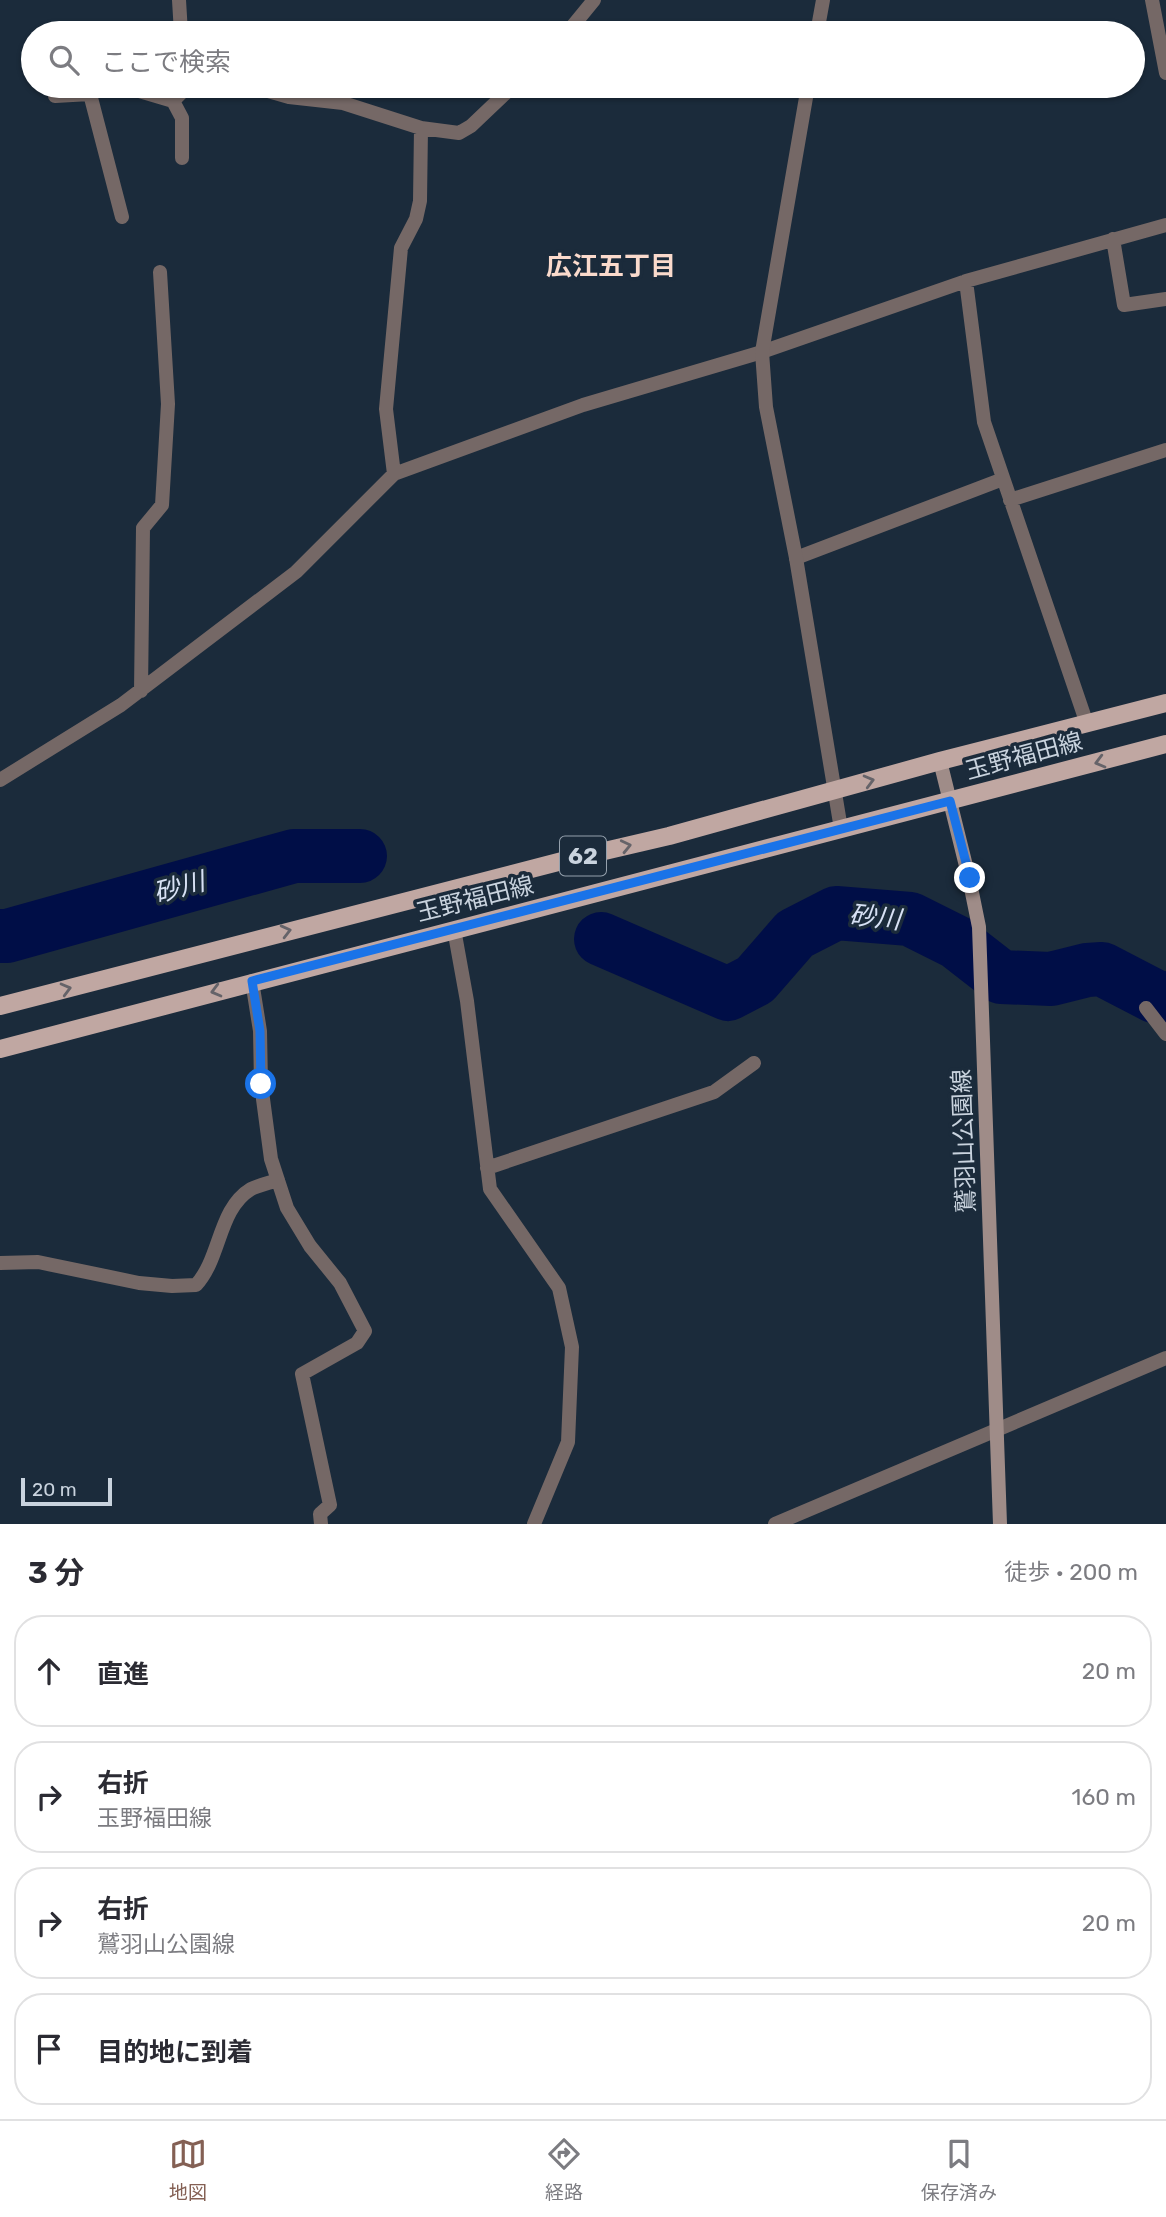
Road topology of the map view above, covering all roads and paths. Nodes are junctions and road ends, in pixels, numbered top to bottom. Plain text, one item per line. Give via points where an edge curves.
1 (179, 0) edge
2 (594, 0) edge
3 (823, 0) edge
4 (1152, 0) edge
5 (180, 21) edge
6 (577, 21) edge
7 (819, 21) edge
8 (1166, 73) edge
9 (91, 98) edge
10 (166, 98) edge
11 (298, 98) edge
12 (501, 98) edge
13 (806, 98) edge
14 (173, 100) joint
15 (421, 128) junction
16 (182, 158) dead end
17 (122, 217) dead end
18 (1166, 225) edge
19 (1113, 239) junction
20 (160, 272) dead end
21 (966, 281) junction
22 (1166, 299) edge
23 (762, 352) junction
24 (1166, 450) edge
25 (394, 474) junction
26 (1003, 479) junction
27 (1010, 500) junction
28 (796, 558) junction
29 (141, 691) junction
30 (1166, 703) edge
31 (1087, 724) junction
32 (1166, 744) edge
33 (940, 761) junction
34 (0, 780) edge
35 (834, 790) junction
36 (950, 801) junction
37 (841, 829) junction
38 (454, 929) junction
39 (252, 981) junction
40 (0, 1006) edge
41 (1146, 1009) dead end
42 (1166, 1034) edge
43 (0, 1049) edge
44 (754, 1063) dead end
45 (487, 1168) junction
46 (278, 1180) junction
47 (0, 1263) edge
48 (1166, 1359) edge
49 (996, 1430) junction
50 (321, 1524) edge
51 (534, 1524) edge
52 (775, 1524) edge
53 (1000, 1524) edge

1 - 5 street
2 - 6 street
3 - 7 street
4 - 8 street
9 - 17 street
10 - 14 street
11 - 15 street via 343,103
12 - 15 street via 459,133
13 - 23 street
14 - 16 street via 182,118
15 - 25 street via 420,201 401,248 386,409
18 - 19 street
19 - 21 street
19 - 22 street via 1124,305
20 - 29 street via 168,404 162,505 143,528
21 - 23 street
21 - 26 street via 984,422
23 - 25 street via 583,405
23 - 28 street via 766,407
24 - 27 street
25 - 29 street via 296,572
26 - 27 street
26 - 28 street
27 - 31 street
28 - 35 street
29 - 34 street
30 - 31 main road, 玉野福田線 / 62
31 - 33 main road, 玉野福田線 / 62
32 -> 36 main road, 玉野福田線 / 62
35 -> 33 main road, 玉野福田線 / 62
33 - 36 main road, 鷲羽山公園線
35 - 37 street
40 -> 35 main road, 玉野福田線 / 62
36 - 37 main road, 玉野福田線 / 62
36 - 49 main road, 鷲羽山公園線 via 979,928
37 - 38 main road, 玉野福田線 / 62
38 - 39 main road, 玉野福田線 / 62
38 - 45 street
39 -> 43 main road, 玉野福田線 / 62
39 - 46 street via 265,1124
41 - 42 street
44 - 45 street via 714,1093
45 - 51 street via 490,1189 559,1287 572,1347 568,1442
46 - 47 street via 252,1189 235,1202 206,1274 196,1285 139,1283 38,1262
46 - 50 street via 287,1208 340,1283 365,1331 357,1343 302,1374 330,1506 320,1514
48 - 49 street
49 - 52 street
49 - 53 main road, 鷲羽山公園線

